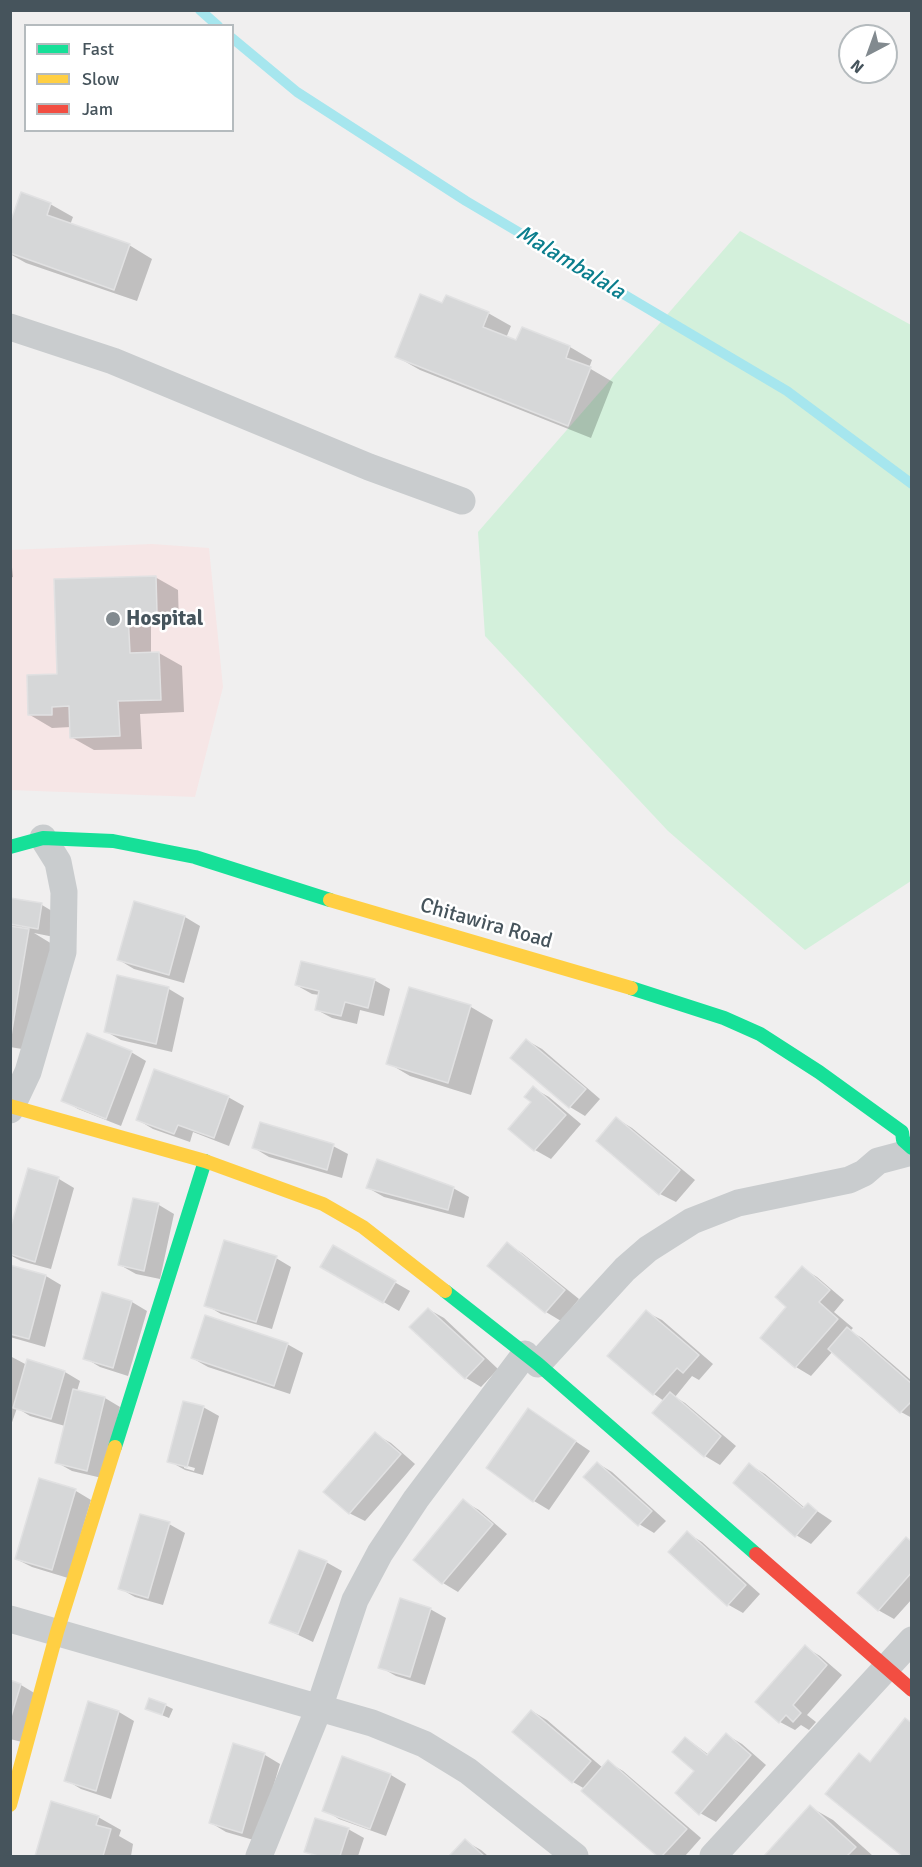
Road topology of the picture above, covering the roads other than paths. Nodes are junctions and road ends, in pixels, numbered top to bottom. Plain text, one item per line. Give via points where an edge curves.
1 (10, 327) edge
2 (462, 501) dead end
3 (43, 838) junction
4 (10, 847) edge
5 (11, 1107) edge
6 (912, 1150) edge
7 (205, 1161) junction
8 (531, 1359) junction
9 (10, 1619) edge
10 (57, 1632) junction
11 (912, 1640) edge
12 (887, 1668) junction
13 (912, 1690) edge
14 (319, 1708) junction
15 (10, 1804) edge
16 (259, 1857) edge
17 (575, 1857) edge
18 (713, 1857) edge

1 - 2 street via 113,361 369,467
3 - 4 street, Chitawira Road
3 - 5 street via 58,862 64,892 63,952 28,1072
3 - 6 street, Chitawira Road via 114,841 195,857 272,884 715,1015 760,1034 819,1072 902,1132 903,1140
5 - 7 street
6 - 8 street via 878,1161 849,1180 738,1203 692,1221 648,1249
7 - 8 street via 323,1204 363,1227
7 - 10 street
8 - 12 street
8 - 14 street via 416,1499 380,1552 355,1600
9 - 10 street
10 - 14 street
10 - 15 street
11 - 12 street
12 - 13 street
12 - 18 street
14 - 16 street
14 - 17 street via 424,1743 468,1771

